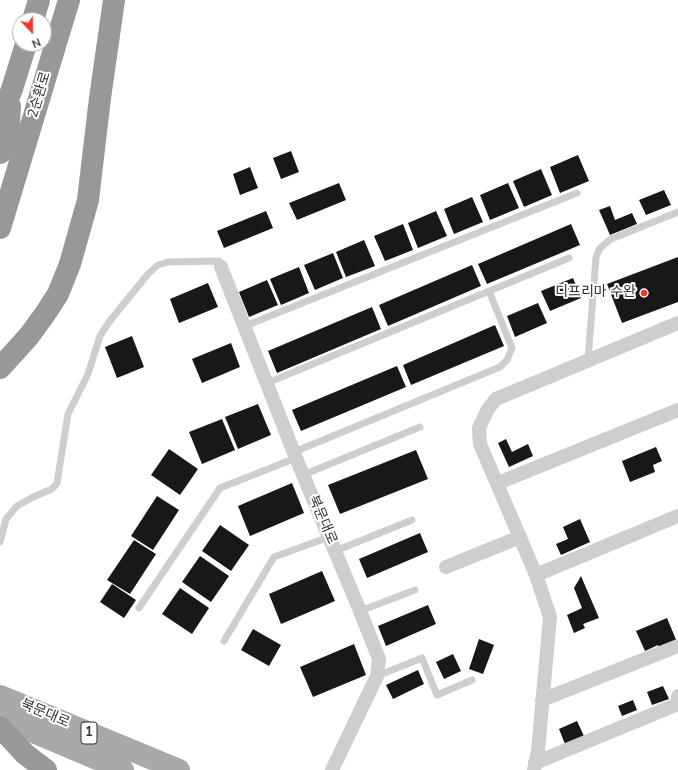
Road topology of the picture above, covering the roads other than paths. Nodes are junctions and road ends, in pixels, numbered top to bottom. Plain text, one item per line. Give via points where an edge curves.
1 (39, 0) edge
2 (69, 0) edge
3 (114, 0) edge
4 (35, 12) edge
5 (24, 52) edge
6 (12, 89) junction
7 (0, 121) edge
8 (0, 153) edge
9 (12, 189) junction
10 (577, 193) dead end
11 (678, 212) edge
12 (0, 228) edge
13 (0, 235) edge
14 (569, 258) dead end
15 (221, 267) joint
16 (489, 291) junction
17 (678, 323) edge
18 (245, 326) junction
19 (588, 361) junction
20 (0, 368) edge
21 (267, 383) junction
22 (678, 410) edge
23 (420, 427) dead end
24 (295, 455) junction
25 (303, 475) junction
26 (498, 484) junction
27 (678, 516) edge
28 (412, 520) dead end
29 (329, 536) junction
30 (520, 537) junction
31 (0, 542) edge
32 (335, 551) junction
33 (446, 567) dead end
34 (536, 575) junction
35 (415, 590) dead end
36 (139, 608) dead end
37 (360, 611) junction
38 (224, 640) dead end
39 (678, 646) edge
40 (377, 676) junction
41 (472, 680) dead end
42 (0, 696) edge
43 (678, 696) edge
44 (542, 700) junction
45 (0, 718) edge
46 (0, 727) edge
47 (534, 766) edge
48 (46, 770) edge
49 (123, 770) edge
50 (179, 770) edge
51 (332, 770) edge

1 - 4 highway
2 - 9 highway, 2순환로
3 - 20 highway via 88,200 70,264 58,294 29,336
5 - 6 highway, 2순환로
6 - 7 highway
6 - 8 highway via 9,123
9 - 12 highway
9 - 13 highway
10 - 18 lane
11 - 19 lane via 610,239 600,248 596,257
14 - 16 lane
15 - 18 street, 북문대로
15 - 31 lane via 219,261 168,262 158,265 113,316 100,336 88,374 68,414 57,483 52,489 17,506 6,519
16 - 21 lane
16 - 24 lane via 512,348 507,360 500,367
17 - 19 street
18 - 21 street, 북문대로
19 - 26 street via 496,398 479,428 480,444
21 - 24 street, 북문대로
22 - 26 street
23 - 25 lane
24 - 25 street, 북문대로
24 - 36 lane via 220,488
25 - 29 street, 북문대로
26 - 30 street
27 - 34 street
28 - 32 lane
29 - 32 street, 북문대로
29 - 38 lane via 274,558
30 - 33 street
30 - 34 street
32 - 37 street, 북문대로
34 - 44 street via 550,617
35 - 37 lane
37 - 40 street, 북문대로 via 379,659
39 - 44 street
40 - 41 lane via 422,658 437,695
40 - 51 street, 북문대로
42 - 50 main road, 북문대로 / 1
43 - 47 street via 678,704
44 - 47 street via 538,751
45 - 49 main road, 북문대로 / 1
46 - 48 highway via 25,754

